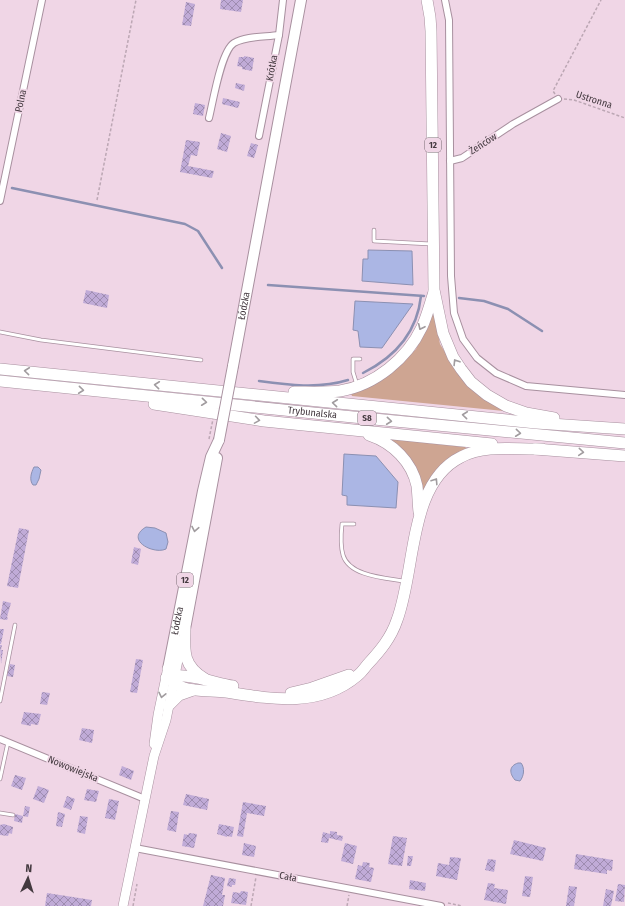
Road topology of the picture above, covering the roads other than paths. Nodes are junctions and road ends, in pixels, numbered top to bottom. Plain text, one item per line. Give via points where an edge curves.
1 (42, 0) edge
2 (283, 0) edge
3 (301, 0) edge
4 (427, 0) edge
5 (445, 0) edge
6 (279, 35) junction
7 (558, 99) road end
8 (209, 118) dead end
9 (259, 136) dead end
10 (450, 161) junction
11 (0, 201) edge
12 (374, 230) dead end
13 (435, 244) junction
14 (434, 290) junction
15 (0, 332) edge
16 (360, 359) dead end
17 (201, 360) dead end
18 (0, 369) edge
19 (0, 381) edge
20 (357, 387) junction
21 (109, 393) junction
22 (237, 393) junction
23 (625, 395) edge
24 (587, 426) junction
25 (625, 429) edge
26 (350, 430) junction
27 (219, 440) junction
28 (625, 443) edge
29 (542, 449) junction
30 (625, 456) edge
31 (420, 516) junction
32 (354, 524) dead end
33 (407, 582) junction
34 (15, 625) dead end
35 (185, 629) junction
36 (366, 666) junction
37 (170, 676) junction
38 (209, 681) junction
39 (194, 690) junction
40 (0, 701) edge
41 (169, 705) junction
42 (0, 739) edge
43 (8, 742) junction
44 (154, 756) junction
45 (0, 779) edge
46 (145, 799) junction
47 (0, 813) edge
48 (14, 815) dead end
49 (135, 848) junction
50 (123, 906) edge
51 (441, 906) edge

1 - 11 street, Polna
2 - 6 street, Krótka
3 - 27 main road, Łódzka / 12, bridge
4 - 13 highway, 12 via 431,31
5 - 10 street via 448,20
6 - 8 street via 241,40 230,46 224,58
6 - 9 street, Krótka
7 - 10 street, Żeńców via 462,158
10 - 23 street via 451,276 454,313 463,339 477,358 496,373 526,386
12 - 13 lane via 374,240
13 - 14 highway, 12
14 -> 20 highway via 422,327 403,356 383,373
24 -> 14 highway, 12 via 506,406 471,382 460,370 446,343
15 - 17 lane via 41,340
16 - 20 lane via 353,359
22 -> 18 highway, Trybunalska / S8
19 -> 21 highway, Trybunalska / S8
20 - 22 highway via 328,392
21 -> 26 highway via 151,403 264,421
21 -> 28 highway, Trybunalska / S8
24 -> 22 highway, Trybunalska / S8
24 - 25 highway, Trybunalska / S8
26 - 29 highway
26 - 31 highway via 381,440 403,457 416,485
27 - 35 main road, Łódzka / 12
27 -> 37 main road, Łódzka / 12 via 211,457 203,491
29 -> 30 highway
31 -> 29 highway, 12 via 435,480 460,457 486,449
31 - 33 highway, 12
32 - 33 lane via 342,524 343,556 350,566 373,576
33 - 36 highway, 12 via 401,610 393,630
34 - 40 lane
35 - 37 main road, Łódzka / 12
35 - 38 highway, 12 via 184,652 188,662 196,672
36 - 38 highway, 12 via 334,682 279,694
36 - 39 highway, 12 via 358,675 337,689 309,698 279,699
37 - 38 highway
37 - 39 highway, 12 via 183,688
37 - 41 main road, Łódzka
37 -> 44 main road, Łódzka via 155,733
39 - 41 highway via 179,696
41 - 44 main road, Łódzka
42 - 43 street, Nowowiejska
43 - 45 lane
43 - 46 street, Nowowiejska
44 - 46 main road, Łódzka
46 - 49 main road, Łódzka
47 - 48 lane
49 - 50 main road, Łódzka
49 - 51 street, Cała

